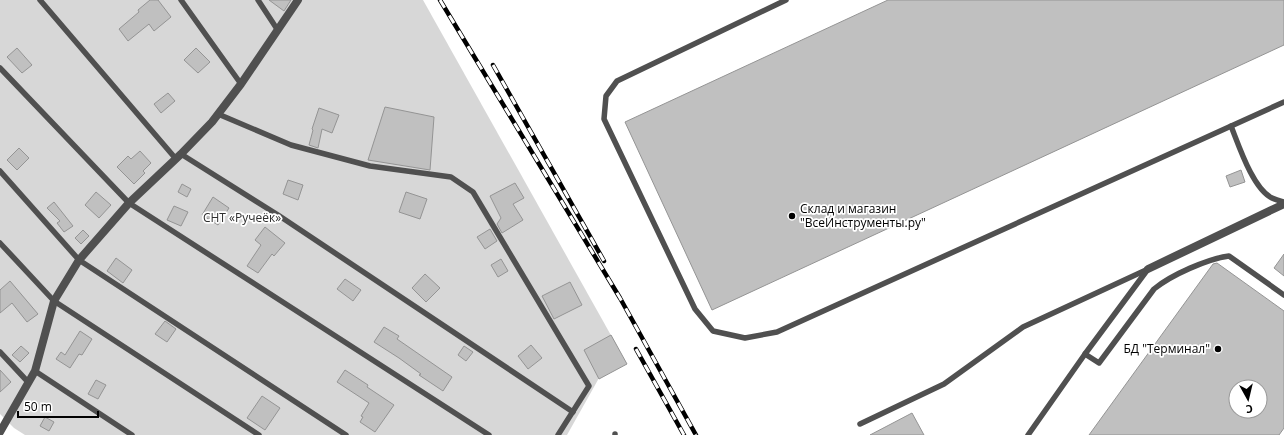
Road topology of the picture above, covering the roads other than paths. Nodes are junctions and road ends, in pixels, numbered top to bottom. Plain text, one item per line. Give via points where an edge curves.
1 (40, 0) edge
2 (181, 0) edge
3 (258, 0) edge
4 (298, 0) edge
5 (786, 0) edge
6 (278, 29) junction
7 (0, 68) edge
8 (241, 84) junction
9 (1284, 102) edge
10 (218, 114) junction
11 (1231, 126) junction
12 (179, 156) junction
13 (0, 171) edge
14 (129, 203) junction
15 (1284, 203) edge
16 (0, 243) edge
17 (78, 260) junction
18 (1148, 269) junction
19 (1284, 294) edge
20 (54, 301) junction
21 (0, 352) edge
22 (1085, 354) junction
23 (34, 371) junction
24 (28, 382) junction
25 (573, 412) junction
26 (860, 424) dead end
27 (0, 432) edge
28 (132, 435) edge
29 (259, 435) edge
30 (346, 435) edge
31 (489, 435) edge
32 (558, 435) edge
33 (1028, 435) edge

1 - 12 lane
2 - 8 lane
3 - 6 lane
4 - 6 street
5 - 11 lane via 617,81 606,96 604,119 695,309 713,332 745,338 777,332
6 - 8 street
7 - 14 lane
8 - 10 street
9 - 11 lane
10 - 12 street
10 - 25 lane via 291,145 370,166 451,177 473,192 589,386
11 - 15 lane via 1260,188 1271,198
12 - 14 street
12 - 25 lane via 278,215
13 - 17 lane
14 - 17 street
14 - 31 lane
15 - 18 street
16 - 20 lane
17 - 20 street
17 - 30 lane
18 - 22 lane
18 - 26 lane via 1024,327 944,384
19 - 22 lane via 1228,256 1216,258 1162,282 1154,289 1099,363
20 - 23 street
20 - 29 lane
21 - 24 lane
22 - 33 lane
23 - 24 street
23 - 28 lane
24 - 27 street
25 - 32 lane

